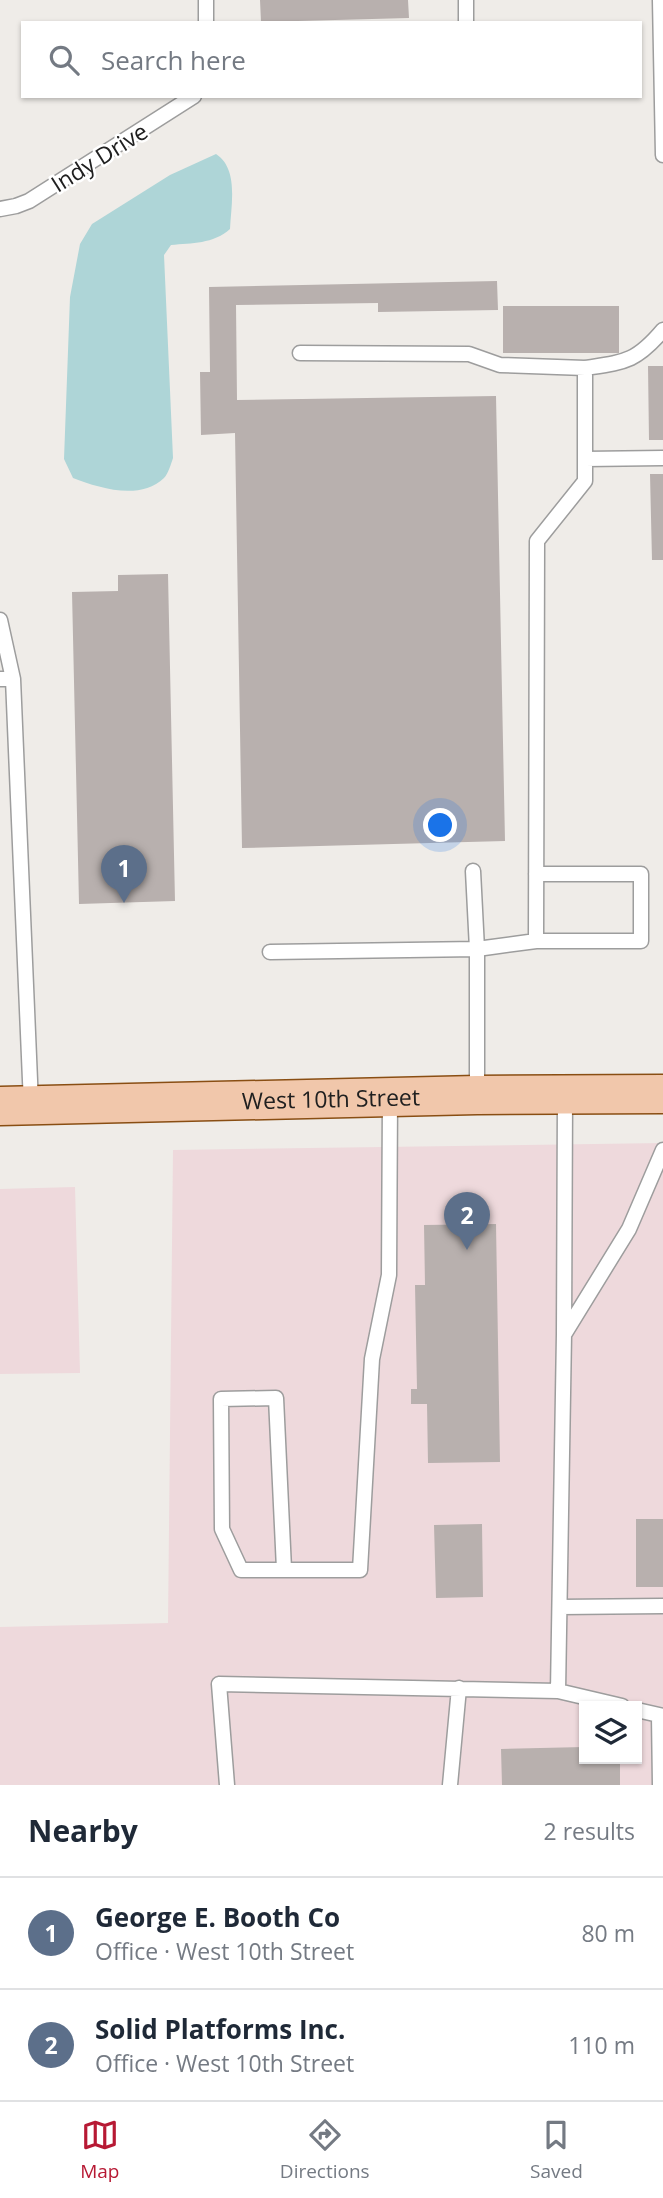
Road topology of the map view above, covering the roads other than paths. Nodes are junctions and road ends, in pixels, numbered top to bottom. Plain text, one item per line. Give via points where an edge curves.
1 (206, 0) edge
2 (466, 0) edge
3 (660, 0) edge
4 (206, 21) edge
5 (466, 21) edge
6 (191, 98) edge
7 (663, 155) edge
8 (0, 209) edge
9 (663, 330) edge
10 (300, 354) dead end
11 (585, 368) junction
12 (663, 458) edge
13 (585, 459) junction
14 (0, 620) edge
15 (6, 679) edge
16 (473, 871) dead end
17 (536, 874) junction
18 (536, 941) junction
19 (477, 949) junction
20 (270, 952) dead end
21 (663, 1094) edge
22 (477, 1095) junction
23 (565, 1095) junction
24 (390, 1097) junction
25 (15, 1106) edge
26 (663, 1150) edge
27 (564, 1334) junction
28 (284, 1569) junction
29 (663, 1606) edge
30 (560, 1607) junction
31 (459, 1688) junction
32 (558, 1690) junction
33 (602, 1701) edge
34 (642, 1711) edge
35 (661, 1716) edge
36 (227, 1785) edge
37 (450, 1785) edge
38 (660, 1785) edge

1 - 4 lane
2 - 5 lane
3 - 7 lane
6 - 8 lane, Indy Drive via 29,201
9 - 11 lane via 646,349 625,362
10 - 11 lane via 469,354 500,365
11 - 13 lane
12 - 13 lane
13 - 17 lane via 585,481 537,541
14 - 15 lane
15 - 25 lane
16 - 19 lane
17 - 18 lane
17 - 18 lane via 641,874 641,941
18 - 19 lane
19 - 20 lane
19 - 22 lane
21 - 23 main road, West 10th Street
22 - 23 main road, West 10th Street
22 - 24 main road, West 10th Street
23 - 27 lane
24 - 25 main road, West 10th Street
24 - 28 lane via 389,1275 372,1359 360,1570
26 - 27 lane via 629,1229
27 - 30 lane
28 - 28 lane via 241,1570 222,1529 221,1399 276,1398
29 - 30 lane
30 - 32 lane
31 - 32 lane
31 - 36 lane via 219,1684
31 - 37 lane
32 - 33 lane
34 - 35 lane
35 - 38 lane

